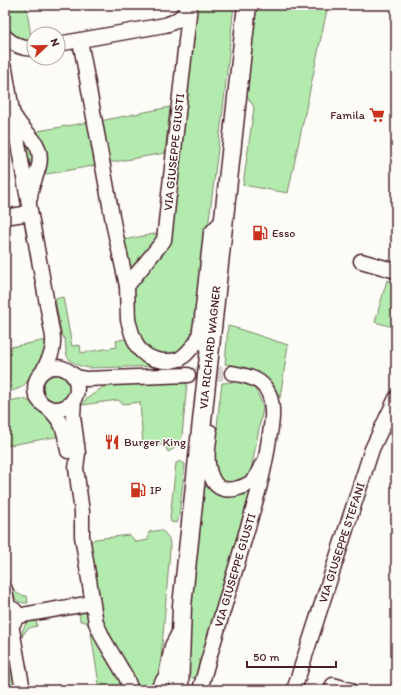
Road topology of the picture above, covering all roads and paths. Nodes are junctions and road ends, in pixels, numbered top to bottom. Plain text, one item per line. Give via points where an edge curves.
1 (190, 5) edge
2 (247, 5) edge
3 (5, 36) edge
4 (80, 40) junction
5 (66, 43) edge
6 (26, 48) edge
7 (5, 69) edge
8 (12, 112) junction
9 (30, 213) junction
10 (5, 217) edge
11 (224, 219) junction
12 (361, 261) dead end
13 (396, 272) edge
14 (127, 286) junction
15 (54, 343) junction
16 (43, 371) junction
17 (68, 371) junction
18 (232, 373) tunnel mouth
19 (188, 375) tunnel mouth
20 (107, 378) junction
21 (206, 387) junction
22 (75, 397) junction
23 (396, 398) edge
24 (47, 407) junction
25 (268, 449) junction
26 (76, 468) junction
27 (5, 588) edge
28 (92, 603) junction
29 (9, 616) edge
30 (181, 629) junction
31 (333, 685) dead end
32 (23, 690) edge
33 (131, 690) edge
34 (157, 690) edge
35 (179, 690) edge
36 (200, 690) edge
37 (294, 690) edge
38 (350, 690) edge

1 - 4 street, VIA GIUSEPPE GIUSTI via 177,20 165,25
1 - 14 street, VIA GIUSEPPE GIUSTI via 164,240
2 - 11 main road, VIA RICHARD WAGNER
3 - 6 street via 14,44
4 - 5 street, VIA GIUSEPPE GIUSTI
4 - 14 street
7 - 8 street
8 - 9 street
8 - 9 street via 22,128 35,141 40,154 40,164 31,189
9 - 10 street
9 - 15 street
11 - 14 street via 212,233 199,336 186,354 171,361 163,361 154,360 140,351 128,320
11 - 21 main road, VIA RICHARD WAGNER
12 - 13 street
15 - 16 street via 52,354
15 - 17 street
16 - 17 street via 54,366
16 - 24 street via 35,386 41,403
17 - 20 street via 86,379
17 - 22 street via 75,377 77,384
18 - 25 street, VIA GIUSEPPE GIUSTI via 256,379 264,385 269,394 272,422
19 - 20 street
20 - 22 street via 85,386
21 - 25 street, VIA GIUSEPPE GIUSTI via 212,407 208,469 218,487 230,489 248,484 258,473
21 - 30 main road, VIA RICHARD WAGNER
22 - 24 street via 71,404 64,408
22 - 26 street via 73,416 78,453
23 - 37 street, VIA GIUSEPPE STEFANI via 372,449
24 - 26 street via 63,425 68,454
25 - 36 street, VIA GIUSEPPE GIUSTI via 262,479
26 - 28 street via 82,512 82,536
27 - 29 street
28 - 29 street
28 - 33 street via 96,624
29 - 32 street
30 - 34 street via 172,646 166,676
30 - 35 main road, VIA RICHARD WAGNER
31 - 38 street

